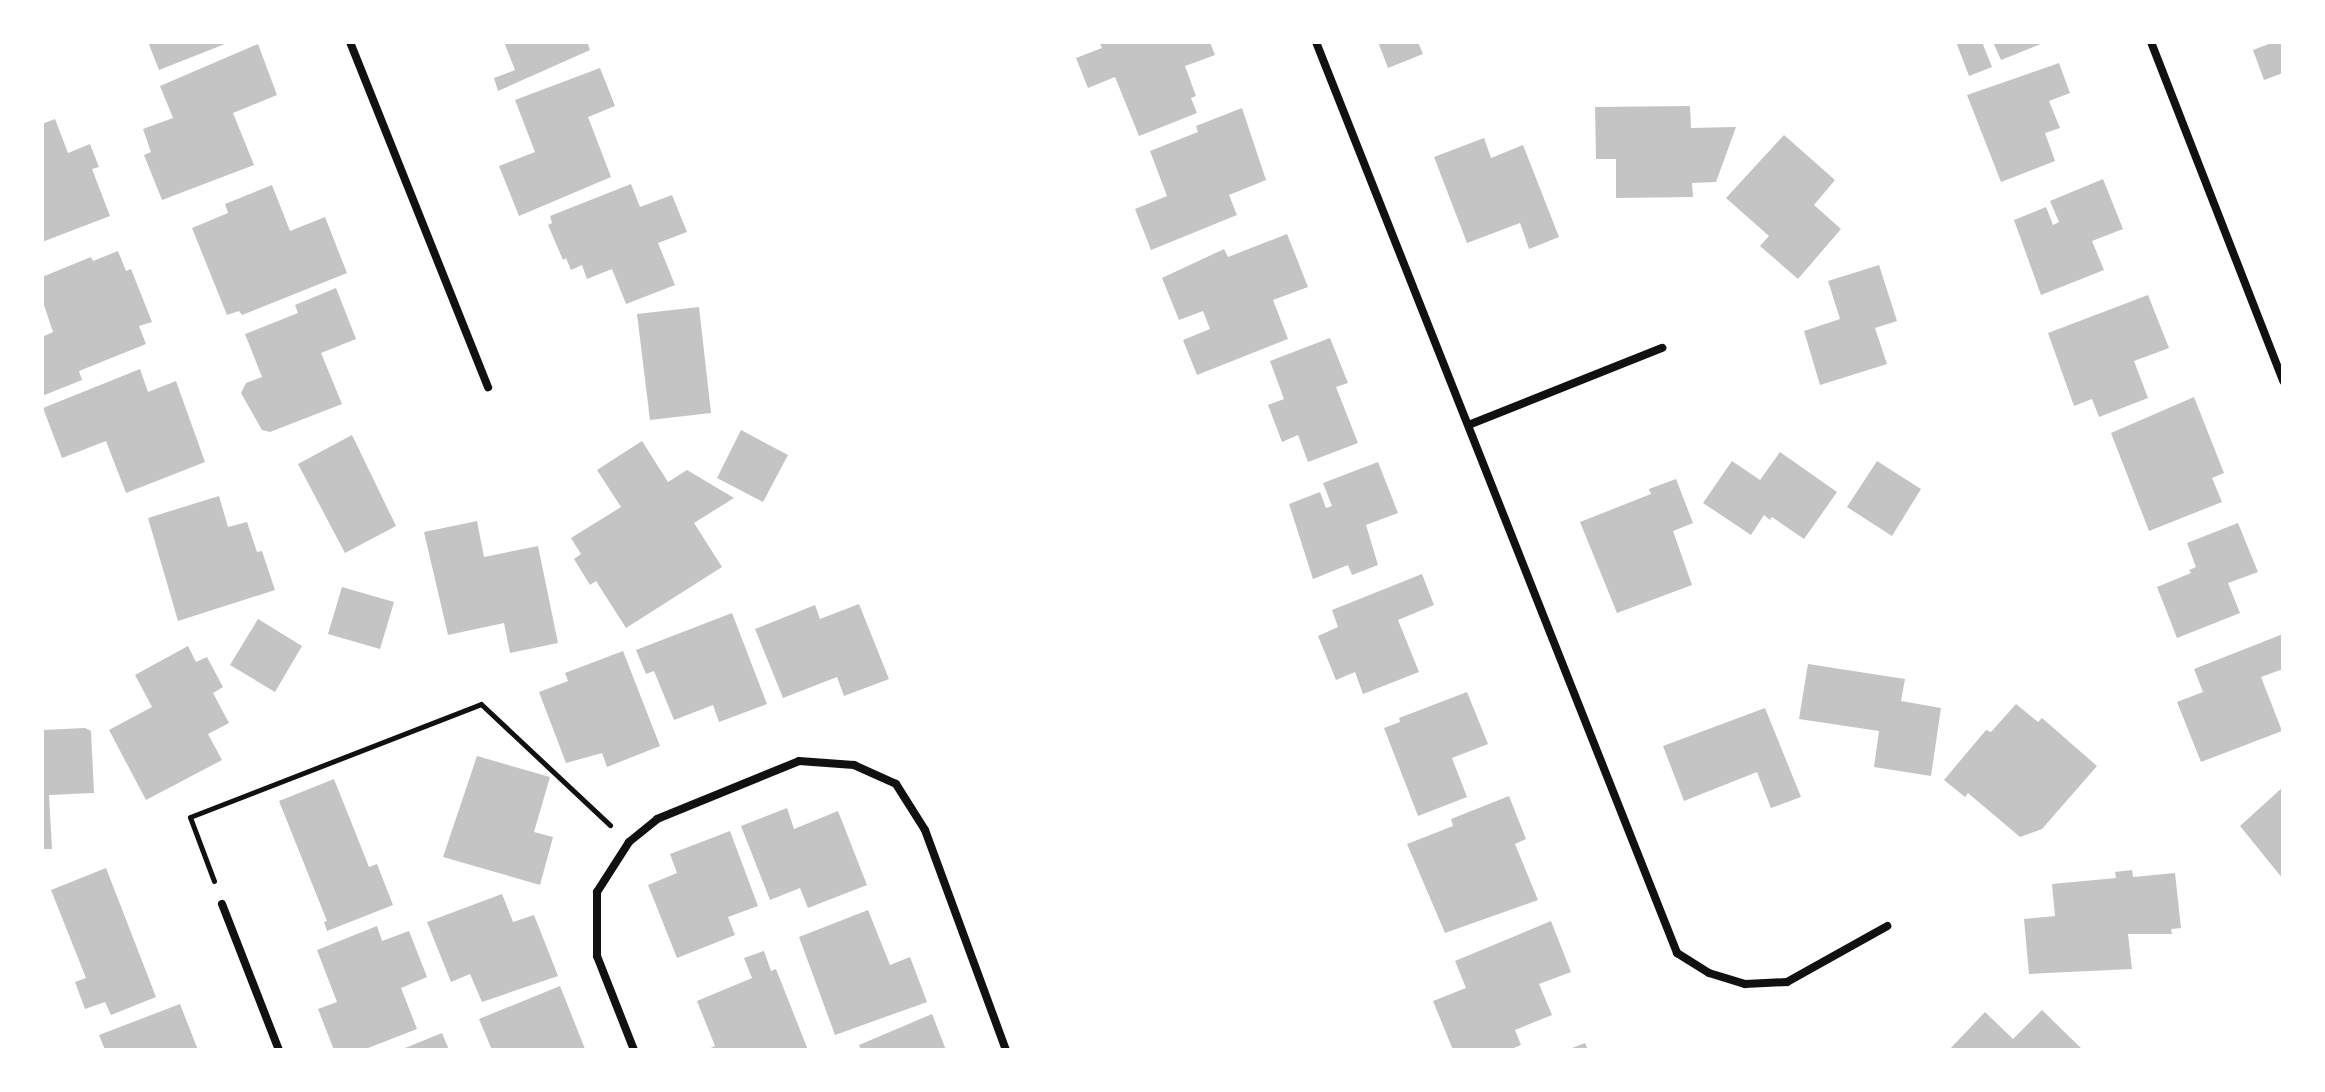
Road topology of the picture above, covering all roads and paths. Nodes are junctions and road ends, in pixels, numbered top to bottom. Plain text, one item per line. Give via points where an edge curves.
1 (350, 42) edge
2 (1316, 42) edge
3 (2151, 42) edge
4 (1662, 348) dead end
5 (2283, 381) edge
6 (488, 387) dead end
7 (1471, 424) junction
8 (629, 842) junction
9 (222, 904) joint
10 (1887, 926) dead end
11 (279, 1050) edge
12 (634, 1050) edge
13 (1006, 1050) edge

1 - 6 street
2 - 7 street
3 - 5 street
4 - 7 street
7 - 10 street via 1677,953 1709,973 1745,984 1787,982
8 - 9 path via 481,704 190,817
8 - 12 street via 597,892 597,956
8 - 13 street via 657,819 799,761 854,765 896,784 925,830
9 - 11 street

